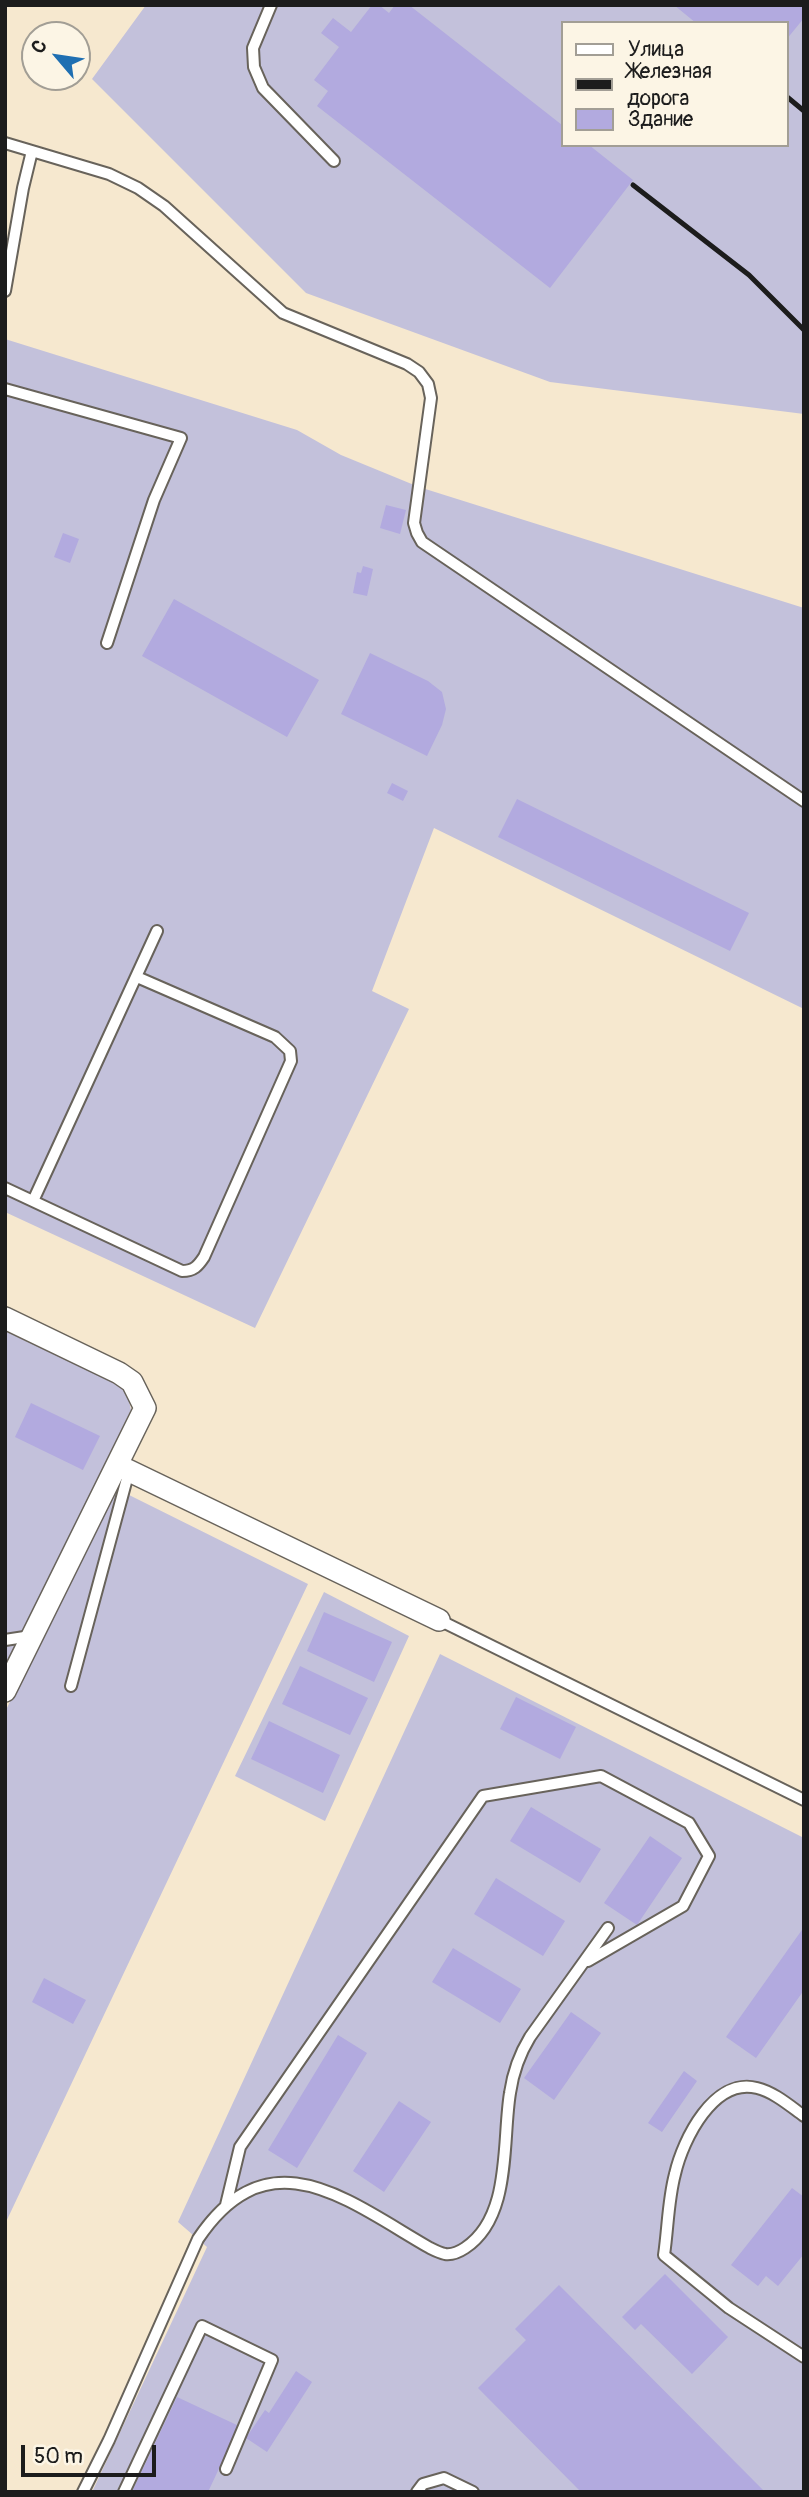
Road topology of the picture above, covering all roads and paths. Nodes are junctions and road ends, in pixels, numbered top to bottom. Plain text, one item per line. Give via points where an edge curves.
1 (271, 5) edge
2 (5, 143) edge
3 (32, 151) junction
4 (334, 161) dead end
5 (5, 291) edge
6 (5, 389) edge
7 (107, 643) dead end
8 (804, 801) edge
9 (158, 931) dead end
10 (136, 977) junction
11 (5, 1188) edge
12 (33, 1201) junction
13 (5, 1318) edge
14 (123, 1468) junction
15 (439, 1620) joint
16 (31, 1636) junction
17 (5, 1640) edge
18 (71, 1686) dead end
19 (5, 1691) edge
20 (804, 1800) edge
21 (608, 1928) dead end
22 (583, 1964) junction
23 (804, 2116) edge
24 (226, 2205) junction
25 (804, 2357) edge
26 (226, 2469) dead end
27 (83, 2492) edge
28 (124, 2492) edge
29 (418, 2492) edge
30 (474, 2492) edge

1 - 4 lane via 253,48 254,67 263,88
2 - 3 lane
3 - 5 lane
3 - 8 lane via 138,188 283,313 419,372 431,398 414,523 422,542
6 - 7 lane via 181,438 153,500
9 - 10 lane
10 - 12 lane
10 - 12 lane via 275,1037 290,1051 291,1061 204,1257 190,1271 182,1271
11 - 12 lane
13 - 14 street via 132,1381 145,1408
14 - 15 street
14 - 16 street
14 - 18 lane
15 - 20 lane
16 - 17 lane
16 - 19 street
21 - 22 lane
22 - 24 lane via 520,2054 509,2095 502,2179 494,2208 475,2241 458,2253 430,2248 337,2194 290,2182 247,2190
22 - 24 lane via 683,1906 709,1856 689,1823 601,1776 483,1796 240,2147
23 - 25 lane via 758,2088 740,2086 713,2100 687,2141 675,2173 664,2255 729,2308
24 - 27 lane via 198,2239
26 - 28 lane via 272,2360 202,2326
29 - 30 lane via 423,2484 443,2478

